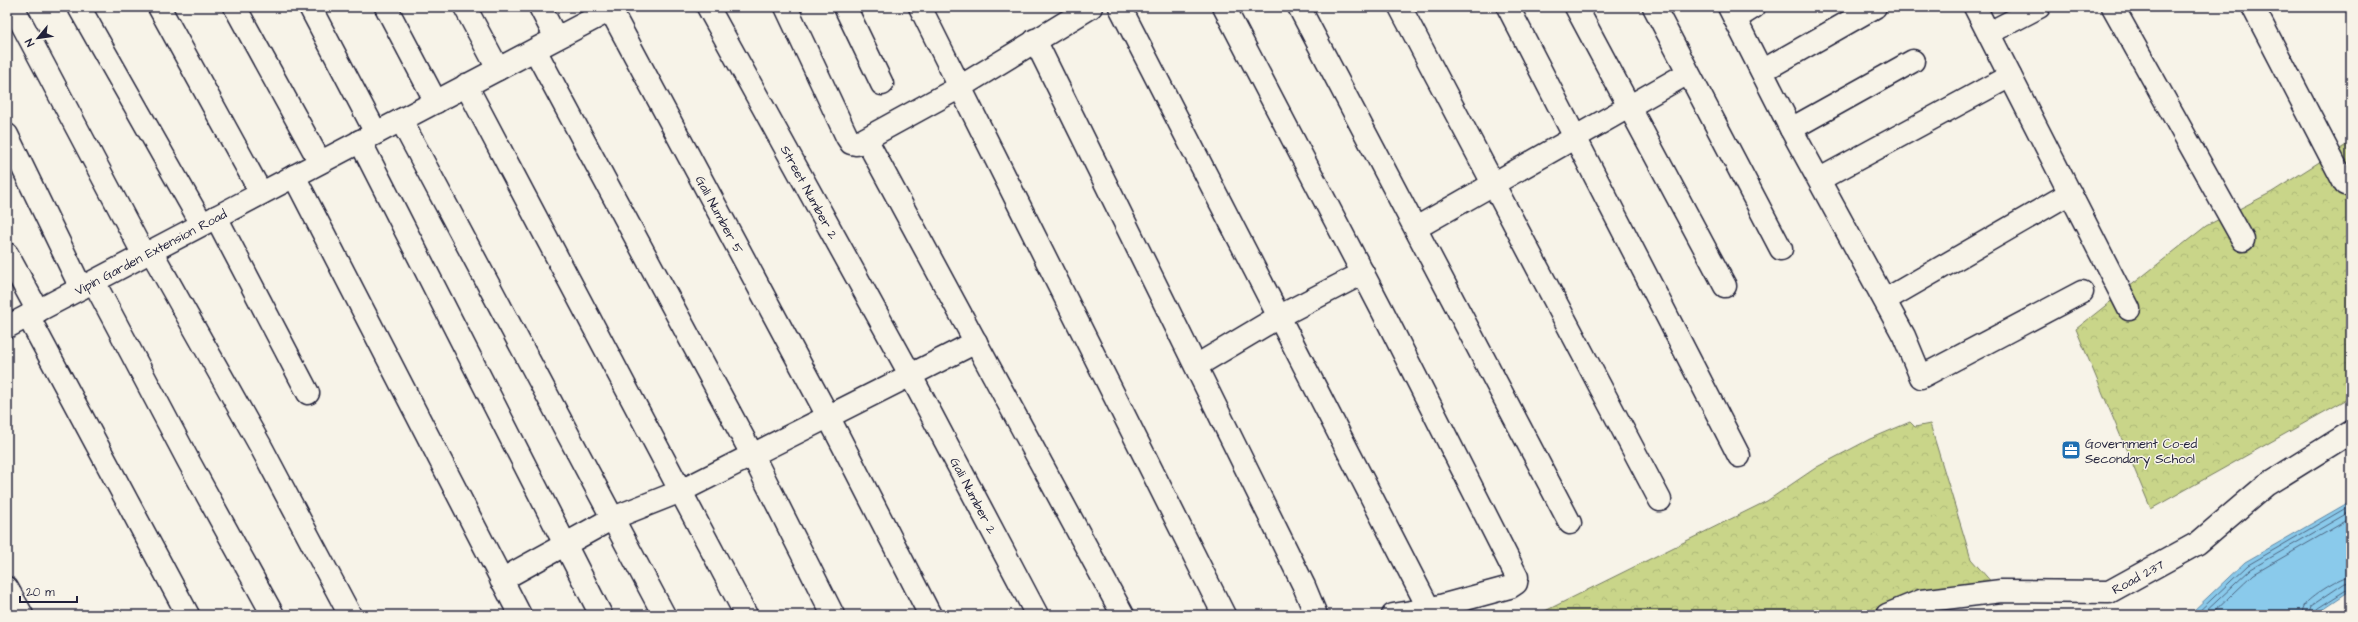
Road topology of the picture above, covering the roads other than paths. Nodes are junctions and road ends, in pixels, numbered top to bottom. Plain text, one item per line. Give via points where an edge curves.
1 (13, 7) edge
2 (78, 7) edge
3 (159, 7) edge
4 (235, 7) edge
5 (310, 7) edge
6 (386, 7) edge
7 (465, 7) edge
8 (540, 7) edge
9 (708, 7) edge
10 (786, 7) edge
11 (845, 7) edge
12 (920, 7) edge
13 (1091, 7) edge
14 (1120, 7) edge
15 (1224, 7) edge
16 (1299, 7) edge
17 (1400, 7) edge
18 (1508, 7) edge
19 (1576, 7) edge
20 (1654, 7) edge
21 (1754, 7) edge
22 (1875, 7) edge
23 (1976, 7) edge
24 (2039, 7) edge
25 (2112, 7) edge
26 (2253, 7) edge
27 (612, 8) edge
28 (1732, 13) edge
29 (1989, 33) junction
30 (556, 38) junction
31 (1035, 40) junction
32 (535, 50) junction
33 (1913, 62) dead end
34 (498, 69) junction
35 (1762, 71) junction
36 (1688, 73) junction
37 (2010, 76) junction
38 (882, 84) dead end
39 (466, 86) junction
40 (960, 87) junction
41 (436, 102) junction
42 (1629, 106) junction
43 (401, 120) junction
44 (1791, 129) junction
45 (7, 135) edge
46 (368, 137) junction
47 (1575, 138) junction
48 (866, 139) junction
49 (320, 162) junction
50 (294, 176) junction
51 (1820, 179) junction
52 (2345, 184) dead end
53 (1494, 185) junction
54 (2070, 193) junction
55 (261, 194) junction
56 (209, 221) junction
57 (1416, 228) junction
58 (2243, 240) dead end
59 (1781, 250) dead end
60 (147, 253) junction
61 (7, 254) edge
62 (1363, 272) junction
63 (87, 285) junction
64 (1725, 286) dead end
65 (2082, 292) dead end
66 (1885, 300) junction
67 (2128, 309) dead end
68 (33, 313) junction
69 (1280, 316) junction
70 (7, 327) edge
71 (976, 342) junction
72 (1196, 366) junction
73 (911, 376) junction
74 (308, 393) dead end
75 (829, 418) junction
76 (2351, 432) edge
77 (753, 456) junction
78 (1739, 456) dead end
79 (681, 491) junction
80 (1660, 500) dead end
81 (613, 518) junction
82 (1570, 523) dead end
83 (565, 544) junction
84 (501, 580) junction
85 (7, 588) edge
86 (1429, 608) junction
87 (22, 615) edge
88 (188, 615) edge
89 (273, 615) edge
90 (350, 615) edge
91 (520, 615) edge
92 (601, 615) edge
93 (664, 615) edge
94 (746, 615) edge
95 (833, 615) edge
96 (930, 615) edge
97 (1037, 615) edge
98 (1123, 615) edge
99 (1224, 615) edge
100 (1316, 615) edge
101 (1392, 615) edge
102 (1887, 615) edge

1 - 60 street
2 - 56 street
3 - 55 street
4 - 49 street
5 - 46 street
6 - 41 street
7 - 34 street
8 - 30 street
9 - 73 street, Street Number 2
10 - 48 street via 847,137 856,144
11 - 38 street
12 - 40 street
13 - 31 street
14 - 69 street
15 - 62 street
16 - 57 street
17 - 53 street
18 - 47 street
19 - 42 street
20 - 36 street
21 - 28 street
22 - 35 street
23 - 29 street
24 - 29 street
25 - 58 street
26 - 52 street
27 - 30 street, Vipin Garden Extension Road
27 - 75 street, Gali Number 5
28 - 35 street
29 - 37 street
30 - 32 street, Vipin Garden Extension Road
31 - 40 street
31 - 72 street
32 - 34 street, Vipin Garden Extension Road
32 - 77 street
33 - 44 street
34 - 39 street, Vipin Garden Extension Road
35 - 44 street
36 - 42 street
36 - 59 street
37 - 51 street
37 - 54 street
39 - 41 street, Vipin Garden Extension Road
39 - 79 street
40 - 48 street
40 - 99 street
41 - 43 street, Vipin Garden Extension Road
42 - 47 street
42 - 64 street
43 - 46 street, Vipin Garden Extension Road
43 - 81 street
44 - 51 street
45 - 63 street
46 - 49 street, Vipin Garden Extension Road
46 - 83 street
47 - 53 street
47 - 78 street
48 - 71 street
49 - 50 street, Vipin Garden Extension Road
50 - 55 street, Vipin Garden Extension Road
50 - 84 street
51 - 66 street
53 - 57 street
53 - 80 street
54 - 66 street
54 - 67 street
55 - 56 street, Vipin Garden Extension Road
56 - 60 street, Vipin Garden Extension Road
56 - 74 street
57 - 82 street
60 - 63 street, Vipin Garden Extension Road
60 - 90 street via 260,445
61 - 68 street
62 - 69 street
62 - 86 street via 1517,576 1516,582 1510,587
63 - 68 street, Vipin Garden Extension Road
63 - 89 street
65 - 66 street via 1921,376
68 - 70 street, Vipin Garden Extension Road
68 - 88 street
69 - 72 street
69 - 86 street
71 - 73 street
71 - 98 street
72 - 100 street
73 - 75 street
73 - 97 street, Gali Number 2
75 - 77 street
75 - 96 street, Gali Number 5
76 - 102 street, Road 237 via 2266,485 2198,543 2109,592 2001,591 1921,601
77 - 79 street
77 - 95 street
79 - 81 street
79 - 94 street
81 - 83 street
81 - 93 street
83 - 84 street
83 - 92 street
84 - 91 street
85 - 87 street
86 - 101 street

